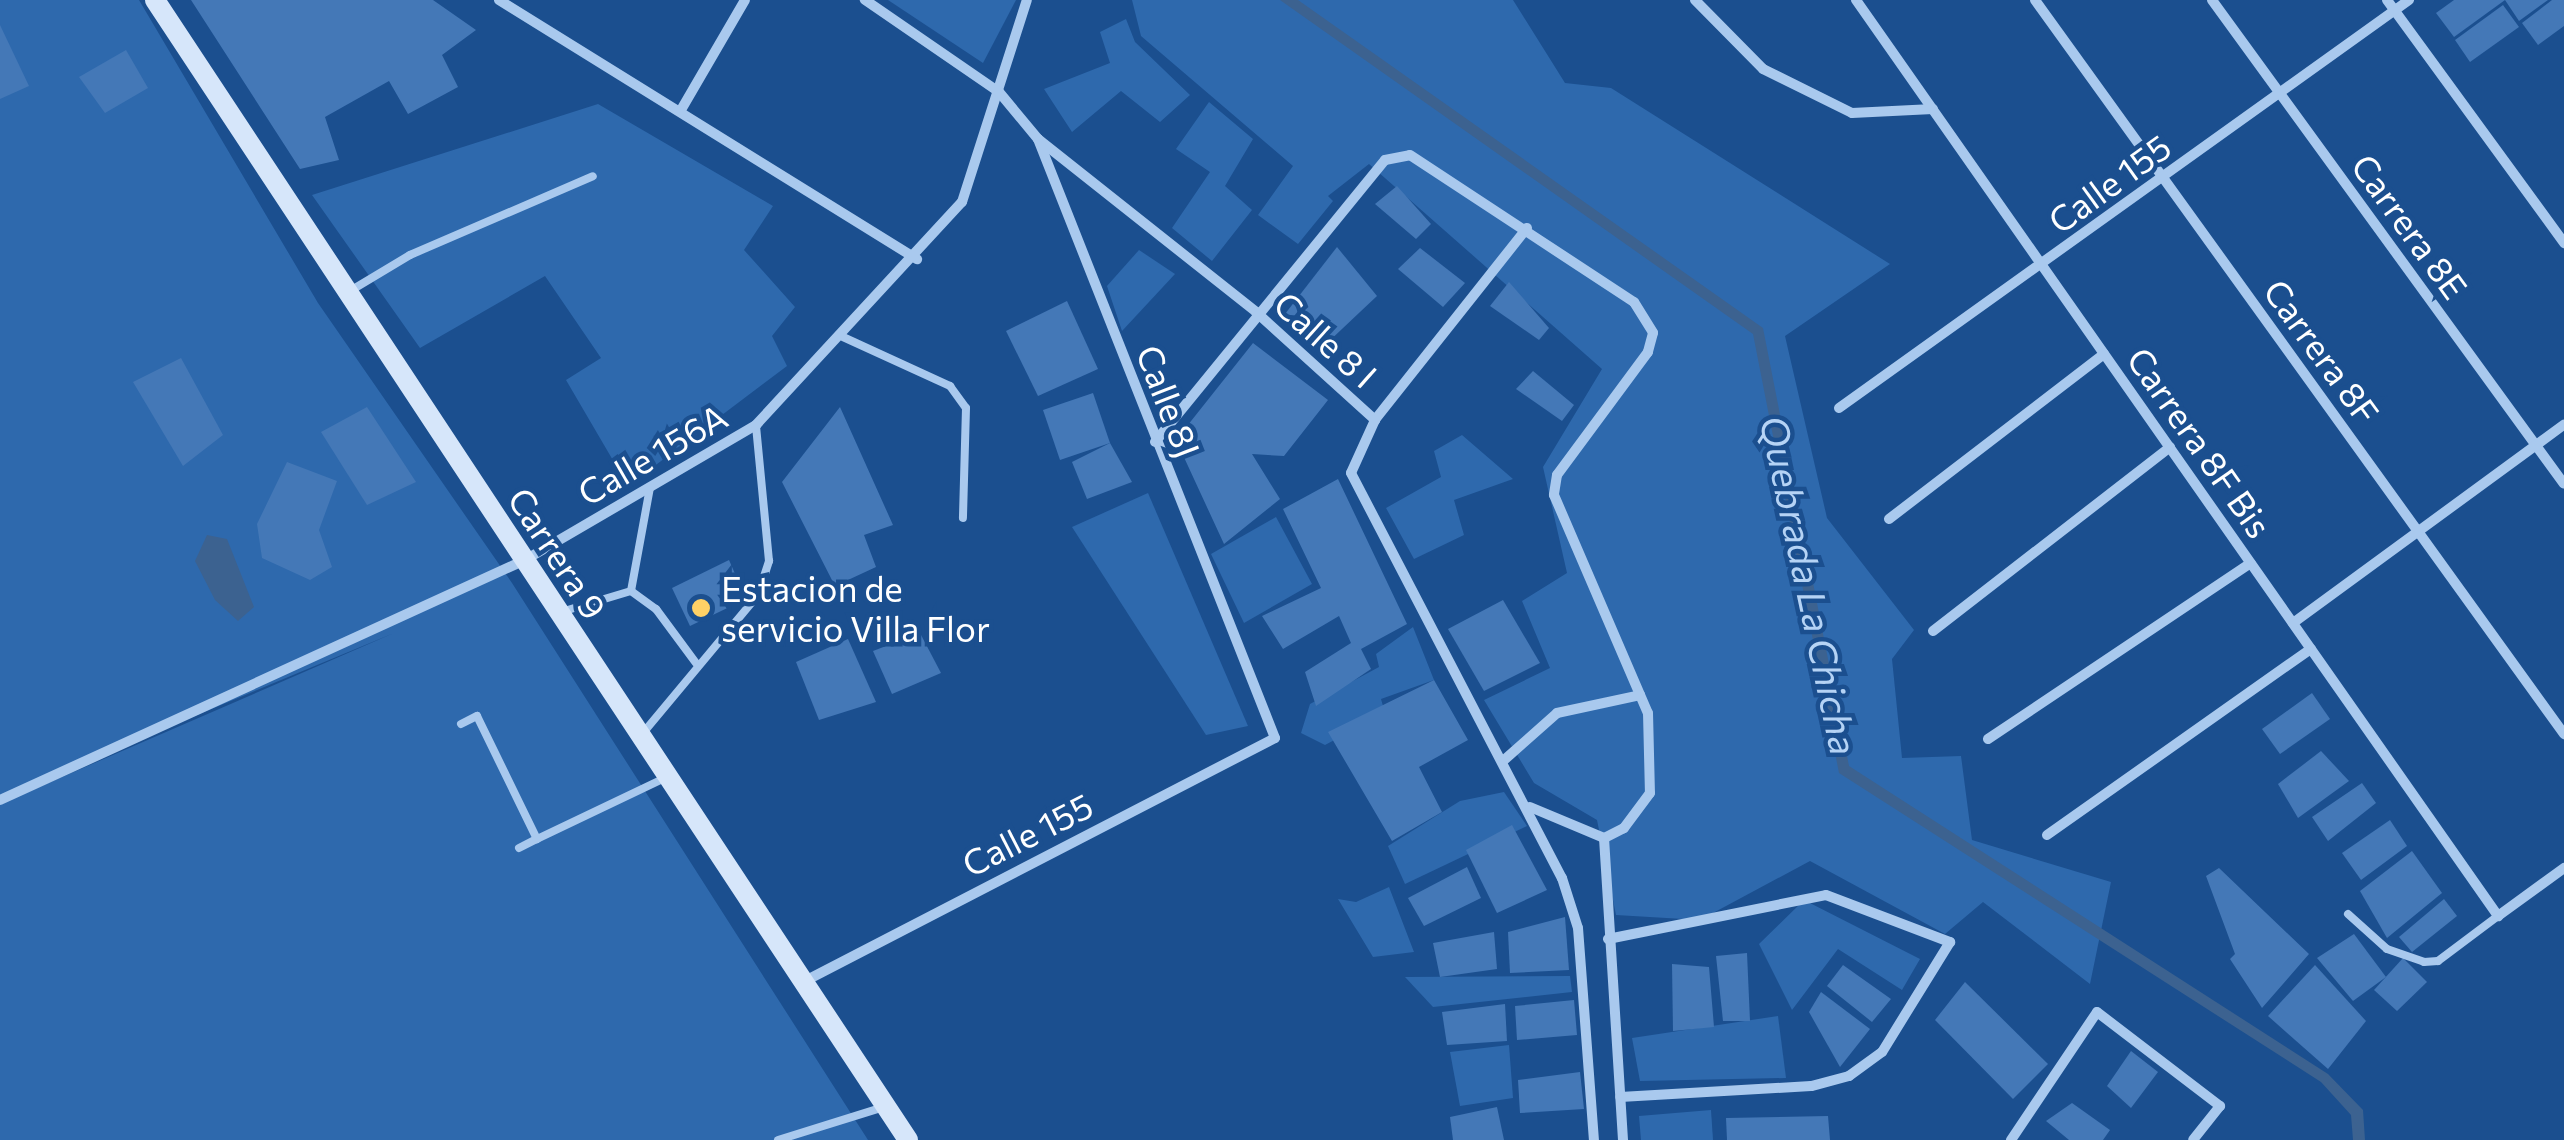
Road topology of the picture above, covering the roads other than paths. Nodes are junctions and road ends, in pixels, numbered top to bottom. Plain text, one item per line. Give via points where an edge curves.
1 (155, 0) edge
2 (499, 0) edge
3 (745, 0) edge
4 (865, 0) edge
5 (1027, 0) edge
6 (1695, 0) edge
7 (1856, 0) edge
8 (2035, 0) edge
9 (2212, 0) edge
10 (2387, 0) edge
11 (2409, 0) edge
12 (2394, 10) junction
13 (998, 92) junction
14 (2280, 93) junction
15 (1933, 108) junction
16 (681, 110) junction
17 (1038, 140) junction
18 (593, 176) dead end
19 (2163, 178) junction
20 (1528, 228) junction
21 (2564, 243) edge
22 (917, 259) junction
23 (2042, 265) junction
24 (350, 291) junction
25 (1256, 312) junction
26 (843, 337) junction
27 (2104, 354) junction
28 (1839, 408) dead end
29 (1375, 420) junction
30 (2564, 424) edge
31 (756, 425) junction
32 (1155, 442) junction
33 (2536, 445) junction
34 (2170, 447) junction
35 (650, 484) junction
36 (2564, 484) edge
37 (963, 518) dead end
38 (1889, 519) dead end
39 (2418, 531) junction
40 (526, 560) junction
41 (2251, 563) junction
42 (631, 591) junction
43 (557, 613) junction
44 (2293, 623) junction
45 (1934, 631) dead end
46 (2312, 649) junction
47 (696, 663) junction
48 (1640, 695) junction
49 (462, 724) dead end
50 (2564, 734) edge
51 (640, 737) junction
52 (1275, 738) joint
53 (1988, 739) dead end
54 (1503, 761) junction
55 (668, 777) junction
56 (0, 800) edge
57 (1530, 807) junction
58 (2048, 834) dead end
59 (1604, 838) junction
60 (536, 839) junction
61 (519, 848) dead end
62 (2564, 868) edge
63 (2348, 914) dead end
64 (2498, 916) junction
65 (1608, 939) junction
66 (805, 981) junction
67 (1620, 1097) junction
68 (886, 1106) junction
69 (778, 1140) edge
70 (908, 1140) edge
71 (1594, 1140) edge
72 (1623, 1140) edge
73 (2011, 1140) edge
74 (2193, 1140) edge

1 - 24 street, Carrera 9
2 - 16 street
3 - 16 street
4 - 13 street, Calle 8J
5 - 13 street, Calle 156A
6 - 15 street via 1763,68 1852,113
7 - 15 street, Carrera 8F Bis
8 - 19 street, Carrera 8F
9 - 14 street, Carrera 8E
10 - 12 street
11 - 12 street, Calle 155
12 - 14 street, Calle 155
12 - 21 street
13 - 17 street, Calle 8J
13 - 22 street, Calle 156A via 962,202
14 - 19 street, Calle 155
14 - 33 street, Carrera 8E
15 - 23 street, Carrera 8F Bis
16 - 22 street
17 - 25 street, Calle 8 I
17 - 32 street, Calle 8J
18 - 24 lane via 410,255
19 - 23 street, Calle 155
19 - 39 street, Carrera 8F
20 - 25 street via 1410,155 1385,160
20 - 29 street
20 - 48 street via 1634,302 1653,333 1648,352 1557,475 1554,495
22 - 26 street, Calle 156A
23 - 27 street, Carrera 8F Bis
23 - 28 street, Calle 155
24 - 40 street, Carrera 9
25 - 29 street, Calle 8 I
25 - 32 street
26 - 31 street, Calle 156A
26 - 37 lane via 950,386 966,408
27 - 34 street, Carrera 8F Bis
27 - 38 street
29 - 54 street, Calle 8 I via 1356,454 1357,492
30 - 33 street
31 - 35 street, Calle 156A
31 - 47 lane via 769,561 758,595
32 - 52 street, Calle 8J
33 - 36 street, Carrera 8E
33 - 39 street
34 - 41 street, Carrera 8F Bis
34 - 45 street
35 - 40 street, Calle 156A
35 - 42 lane
39 - 44 street
39 - 50 street, Carrera 8F
40 - 43 street, Carrera 9
40 - 56 street, Calle 156A
41 - 44 street, Carrera 8F Bis
41 - 53 street
42 - 43 lane
42 - 47 lane via 656,609
43 - 51 street, Carrera 9
44 - 46 street, Carrera 8F Bis
46 - 58 street
46 - 64 street, Carrera 8F Bis
47 - 51 lane
48 - 54 street via 1556,712
48 - 59 street via 1648,714 1650,793 1624,828
49 - 60 lane via 477,716
51 - 55 street, Carrera 9
52 - 66 street, Calle 155
54 - 57 street, Calle 8 I
55 - 60 lane
55 - 66 street, Carrera 9
57 - 59 street
57 - 71 street, Calle 8 I via 1578,928
59 - 65 street
60 - 61 lane
62 - 64 street
63 - 64 lane via 2399,956 2438,961
65 - 67 street
65 - 67 street via 1826,895 1950,942 1882,1052 1849,1076 1812,1086
66 - 68 street, Carrera 9
67 - 72 street
68 - 69 lane
68 - 70 street, Carrera 9
73 - 74 street via 2097,1012 2220,1106

